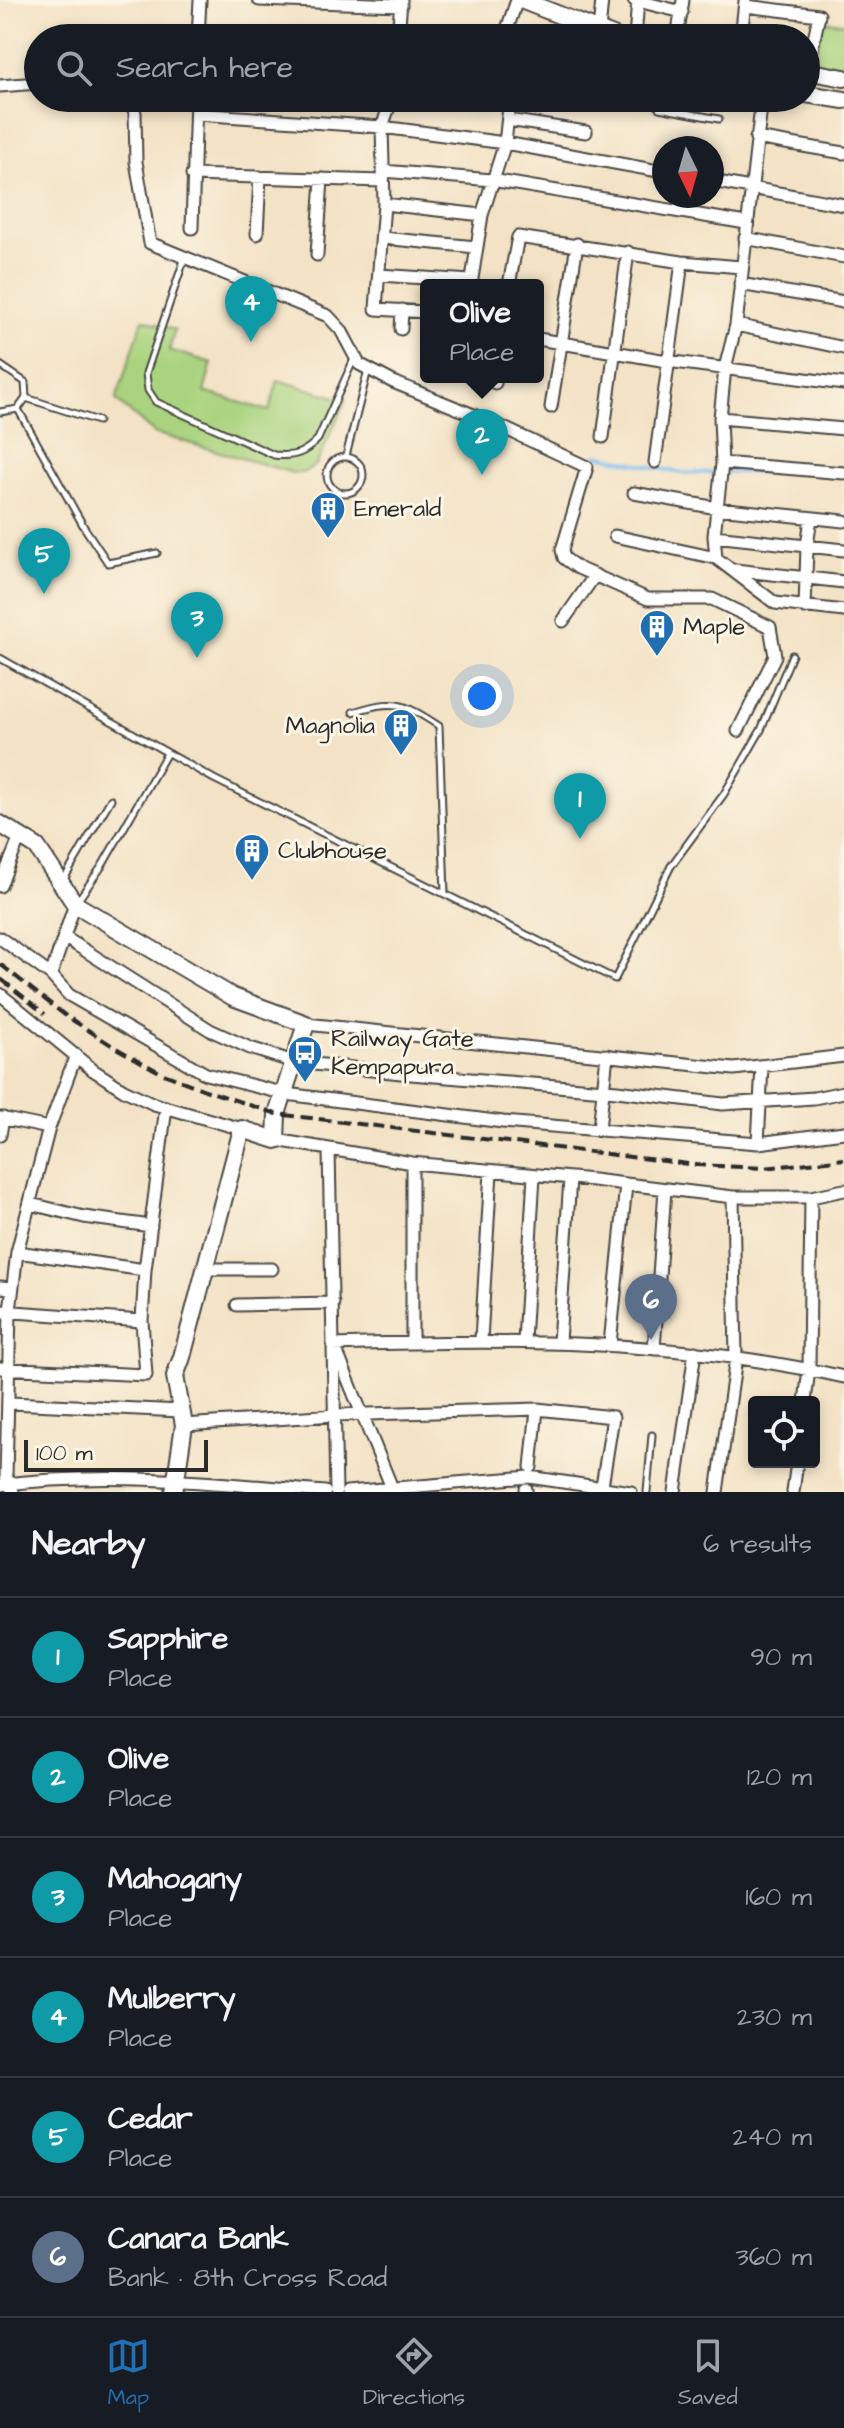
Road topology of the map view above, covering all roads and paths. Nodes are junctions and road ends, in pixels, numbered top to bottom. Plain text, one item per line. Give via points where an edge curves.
1 (200, 0) edge
2 (259, 0) edge
3 (519, 0) edge
4 (602, 0) edge
5 (637, 0) edge
6 (401, 2) edge
7 (745, 3) edge
8 (683, 6) edge
9 (560, 8) edge
10 (199, 24) edge
11 (399, 24) edge
12 (510, 24) edge
13 (587, 24) edge
14 (600, 24) edge
15 (636, 24) edge
16 (743, 24) edge
17 (817, 24) edge
18 (820, 75) edge
19 (844, 78) edge
20 (24, 84) edge
21 (0, 86) edge
22 (820, 96) edge
23 (844, 100) edge
24 (135, 112) edge
25 (387, 112) edge
26 (509, 112) edge
27 (681, 112) edge
28 (760, 112) edge
29 (196, 114) joint
30 (719, 119) dead end
31 (508, 120) junction
32 (382, 127) junction
33 (586, 132) dead end
34 (756, 138) junction
35 (505, 143) junction
36 (844, 153) edge
37 (652, 170) edge
38 (192, 175) junction
39 (382, 176) junction
40 (260, 177) junction
41 (322, 179) junction
42 (492, 180) junction
43 (724, 183) edge
44 (750, 188) junction
45 (384, 204) junction
46 (844, 205) edge
47 (482, 215) junction
48 (746, 223) junction
49 (192, 228) dead end
50 (257, 234) dead end
51 (382, 238) junction
52 (745, 238) junction
53 (577, 244) junction
54 (476, 247) junction
55 (628, 252) junction
56 (317, 255) dead end
57 (844, 257) edge
58 (185, 258) junction
59 (682, 262) junction
60 (741, 267) junction
61 (379, 275) junction
62 (425, 279) edge
63 (472, 279) edge
64 (510, 279) edge
65 (740, 284) junction
66 (844, 302) edge
67 (402, 310) junction
68 (420, 312) edge
69 (736, 325) junction
70 (401, 329) dead end
71 (544, 340) edge
72 (559, 342) junction
73 (844, 348) edge
74 (613, 352) junction
75 (354, 358) junction
76 (667, 361) junction
77 (0, 365) edge
78 (725, 368) junction
79 (368, 369) junction
80 (0, 371) edge
81 (13, 371) junction
82 (844, 384) edge
83 (26, 398) junction
84 (551, 407) dead end
85 (18, 409) junction
86 (0, 412) edge
87 (480, 418) junction
88 (720, 418) junction
89 (98, 421) dead end
90 (504, 428) junction
91 (844, 429) edge
92 (603, 437) dead end
93 (346, 456) junction
94 (655, 462) dead end
95 (721, 470) junction
96 (844, 473) edge
97 (634, 493) dead end
98 (717, 508) junction
99 (811, 518) junction
100 (844, 521) edge
101 (615, 536) dead end
102 (714, 536) junction
103 (807, 546) junction
104 (844, 550) edge
105 (157, 553) dead end
106 (716, 558) junction
107 (735, 570) junction
108 (595, 575) junction
109 (806, 579) junction
110 (844, 582) edge
111 (805, 608) junction
112 (844, 611) edge
113 (563, 621) dead end
114 (792, 655) dead end
115 (0, 658) edge
116 (353, 712) dead end
117 (738, 731) dead end
118 (167, 753) junction
119 (111, 799) dead end
120 (0, 824) edge
121 (20, 837) junction
122 (62, 883) junction
123 (0, 886) edge
124 (445, 894) junction
125 (75, 904) junction
126 (64, 937) junction
127 (0, 938) edge
128 (51, 975) junction
129 (0, 994) edge
130 (306, 1024) junction
131 (76, 1055) junction
132 (607, 1055) junction
133 (844, 1056) edge
134 (294, 1062) junction
135 (762, 1066) junction
136 (602, 1090) junction
137 (844, 1092) edge
138 (286, 1094) junction
139 (759, 1102) junction
140 (166, 1107) junction
141 (2, 1118) edge
142 (49, 1128) junction
143 (242, 1129) junction
144 (599, 1129) junction
145 (844, 1132) edge
146 (0, 1135) edge
147 (276, 1140) junction
148 (758, 1143) junction
149 (329, 1150) junction
150 (412, 1163) junction
151 (491, 1171) junction
152 (534, 1176) junction
153 (570, 1179) junction
154 (626, 1185) junction
155 (665, 1189) junction
156 (844, 1190) edge
157 (733, 1197) junction
158 (811, 1197) junction
159 (31, 1204) junction
160 (151, 1226) junction
161 (17, 1252) junction
162 (206, 1269) junction
163 (272, 1269) dead end
164 (145, 1270) junction
165 (6, 1288) edge
166 (333, 1303) junction
167 (237, 1305) dead end
168 (5, 1311) edge
169 (142, 1321) junction
170 (481, 1340) junction
171 (524, 1341) junction
172 (412, 1342) junction
173 (559, 1342) junction
174 (610, 1344) junction
175 (334, 1345) junction
176 (654, 1349) junction
177 (695, 1352) junction
178 (736, 1358) junction
179 (5, 1368) edge
180 (809, 1369) junction
181 (844, 1377) edge
182 (806, 1396) edge
183 (10, 1403) junction
184 (537, 1409) junction
185 (362, 1414) junction
186 (335, 1415) junction
187 (182, 1418) junction
188 (652, 1435) dead end
189 (531, 1467) dead end
190 (796, 1468) edge
191 (175, 1486) edge
192 (8, 1487) edge
193 (392, 1488) junction
194 (601, 1490) edge
195 (325, 1492) edge
196 (336, 1492) edge
197 (347, 1492) edge
198 (631, 1492) edge
199 (647, 1492) edge
200 (675, 1492) edge
201 (717, 1492) edge
202 (793, 1492) edge

1 - 10 street
2 - 6 street
3 - 9 street
3 - 12 street
4 - 14 street
5 - 8 street
5 - 15 street
6 - 11 street
7 - 16 street
7 - 17 street via 819,15
9 - 13 street
18 - 19 street
20 - 21 street
22 - 23 street
24 - 58 street via 136,162 150,243
25 - 32 street
26 - 31 street
27 - 30 lane
28 - 34 street
29 - 32 street
29 - 38 street
31 - 33 street
31 - 35 street
32 - 35 street
32 - 39 street
34 - 36 street
34 - 44 street
35 - 37 street
35 - 42 street
38 - 40 street
38 - 49 street
39 - 41 street
39 - 42 street
39 - 45 street
40 - 41 street
40 - 50 street
41 - 56 street
42 - 47 street
42 - 48 street
43 - 44 street
44 - 46 street
44 - 48 street
45 - 47 street
45 - 51 street
47 - 54 street
48 - 52 street
51 - 54 street
51 - 61 street
52 - 57 street
52 - 60 street
53 - 55 street
53 - 64 street via 518,237
53 - 72 street
54 - 63 street
55 - 59 street
55 - 74 street
58 - 75 street via 328,316
58 - 75 lane via 146,373 156,402 274,455 293,456 318,439
59 - 60 street
59 - 76 street
60 - 65 street
61 - 62 street
61 - 67 street via 376,309
65 - 66 street
65 - 69 street
67 - 68 street
67 - 70 street
69 - 73 street
69 - 78 street
71 - 72 street
72 - 74 street
72 - 84 street
74 - 76 street
74 - 92 street
75 - 79 street
76 - 78 street
76 - 94 street
77 - 81 lane
78 - 82 street
78 - 88 street
79 - 87 street
79 - 93 lane
80 - 81 lane
81 - 83 lane via 25,382
83 - 85 lane
83 - 89 lane
85 - 86 lane
85 - 105 lane via 108,563
87 - 90 street
87 - 90 street via 474,437 486,450 494,449
88 - 91 street
88 - 95 street
90 - 108 street via 587,467 562,550 564,558
93 - 93 lane via 357,460 364,479 359,488 339,493 326,476 329,466
95 - 96 street via 774,467
95 - 98 street
97 - 98 street
98 - 99 street
98 - 102 street
99 - 100 street
99 - 103 street
101 - 106 street
102 - 103 street
102 - 106 street
103 - 104 street
103 - 109 street
106 - 107 street
107 - 109 street
107 - 111 street via 775,603
108 - 113 street
108 - 117 street via 648,599 712,599 770,627 775,656
109 - 110 street
109 - 111 street
111 - 112 street
114 - 124 lane via 761,730 724,794 671,866 615,979
115 - 118 lane
116 - 124 lane via 381,703 408,706 439,726
118 - 124 lane
118 - 125 lane
119 - 122 lane
120 - 121 street
121 - 122 street via 37,847
121 - 123 street
122 - 125 street
125 - 126 street
125 - 130 street via 233,997
126 - 128 street
126 - 134 street via 210,1030
127 - 128 street
128 - 138 street via 69,995 206,1074
129 - 131 street
130 - 132 street
130 - 134 street
131 - 140 street via 124,1090
131 - 142 street
132 - 135 street via 734,1069
132 - 136 street
133 - 135 street
134 - 136 street
134 - 138 street
135 - 139 street
136 - 139 street via 723,1104
136 - 144 street
137 - 139 street
138 - 144 street
138 - 147 street via 277,1114
139 - 148 street
140 - 143 street
140 - 160 street
141 - 142 street
141 - 146 street
142 - 159 street
143 - 147 street
143 - 162 street
144 - 148 street
145 - 148 street
147 - 149 street
149 - 150 street
149 - 166 street
150 - 151 street
150 - 172 street
151 - 152 street
151 - 170 street
152 - 153 street
152 - 171 street
153 - 154 street
153 - 173 street
154 - 155 street
154 - 174 street
155 - 157 street
155 - 176 street
156 - 158 street
157 - 158 street
157 - 178 street
158 - 180 street
159 - 160 street
159 - 161 street
160 - 164 street
161 - 164 street
161 - 165 street
162 - 163 street
162 - 187 street via 175,1376
164 - 169 street
165 - 168 street
166 - 167 street
166 - 175 street
168 - 169 street
168 - 179 street
169 - 179 street via 146,1375
170 - 171 street
170 - 172 street
171 - 173 street
172 - 175 street
173 - 174 street
174 - 176 street
175 - 185 street
175 - 186 street
176 - 177 street
177 - 178 street
177 - 200 street
178 - 180 street
178 - 201 street
179 - 183 street
180 - 181 street
180 - 182 street
183 - 187 street
183 - 192 street
184 - 185 street
184 - 189 street
184 - 194 street via 613,1417
185 - 186 street
185 - 193 street
186 - 187 street
186 - 196 street
187 - 191 street
188 - 199 lane
190 - 202 street
191 - 192 street via 72,1478
191 - 195 street
193 - 194 street via 529,1477
193 - 197 street
194 - 198 street

